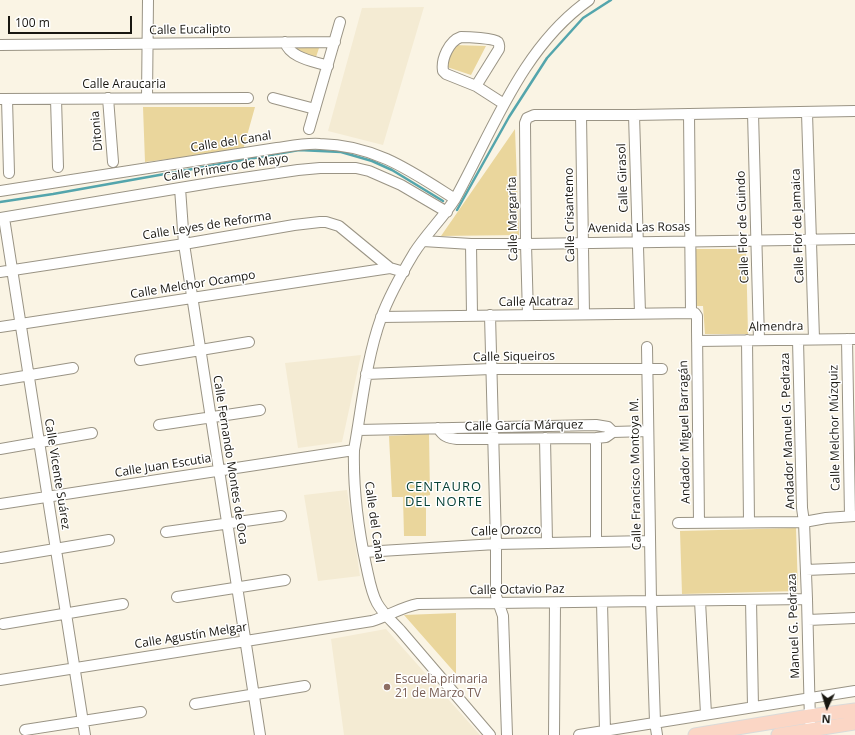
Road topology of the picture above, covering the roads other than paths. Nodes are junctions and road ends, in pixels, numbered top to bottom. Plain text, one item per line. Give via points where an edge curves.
1 (148, 0) edge
2 (589, 0) edge
3 (340, 22) dead end
4 (285, 42) junction
5 (335, 42) junction
6 (147, 44) junction
7 (0, 45) edge
8 (328, 66) junction
9 (476, 86) junction
10 (108, 98) junction
11 (147, 98) junction
12 (248, 98) dead end
13 (273, 98) dead end
14 (3, 99) edge
15 (56, 99) junction
16 (504, 104) junction
17 (315, 109) junction
18 (855, 111) edge
19 (752, 113) junction
20 (807, 113) junction
21 (688, 114) junction
22 (581, 115) junction
23 (634, 115) junction
24 (310, 129) dead end
25 (113, 162) dead end
26 (58, 167) dead end
27 (9, 173) dead end
28 (180, 188) junction
29 (0, 191) edge
30 (455, 199) junction
31 (447, 212) junction
32 (2, 218) edge
33 (855, 239) edge
34 (756, 240) junction
35 (811, 240) junction
36 (423, 241) junction
37 (638, 241) junction
38 (690, 241) junction
39 (583, 242) junction
40 (184, 244) junction
41 (471, 244) junction
42 (526, 244) junction
43 (390, 268) junction
44 (12, 270) junction
45 (0, 272) edge
46 (404, 272) junction
47 (192, 299) junction
48 (691, 312) junction
49 (640, 313) junction
50 (584, 314) junction
51 (490, 315) junction
52 (528, 315) junction
53 (472, 316) junction
54 (381, 317) junction
55 (21, 324) junction
56 (0, 328) edge
57 (814, 339) junction
58 (851, 339) edge
59 (747, 340) junction
60 (759, 340) junction
61 (798, 340) junction
62 (698, 341) junction
63 (249, 342) dead end
64 (647, 347) dead end
65 (200, 350) junction
66 (140, 360) dead end
67 (73, 368) dead end
68 (647, 368) junction
69 (491, 369) junction
70 (662, 369) dead end
71 (366, 374) junction
72 (29, 375) junction
73 (0, 380) edge
74 (260, 410) dead end
75 (210, 418) junction
76 (159, 425) dead end
77 (493, 427) junction
78 (438, 428) junction
79 (358, 430) junction
80 (648, 431) junction
81 (613, 432) junction
82 (92, 433) dead end
83 (545, 438) junction
84 (596, 438) junction
85 (493, 439) junction
86 (39, 442) junction
87 (0, 449) edge
88 (354, 450) junction
89 (219, 470) junction
90 (48, 497) junction
91 (0, 504) edge
92 (281, 516) dead end
93 (853, 516) edge
94 (749, 522) junction
95 (804, 522) junction
96 (227, 523) junction
97 (699, 523) junction
98 (678, 524) dead end
99 (166, 532) dead end
100 (109, 540) dead end
101 (650, 541) junction
102 (547, 542) junction
103 (596, 542) junction
104 (496, 544) junction
105 (56, 549) junction
106 (364, 552) junction
107 (1, 558) dead end
108 (855, 568) edge
109 (806, 570) junction
110 (285, 580) dead end
111 (236, 587) junction
112 (178, 597) dead end
113 (807, 599) junction
114 (750, 600) junction
115 (651, 601) junction
116 (700, 601) junction
117 (602, 602) junction
118 (499, 603) junction
119 (555, 603) junction
120 (123, 604) dead end
121 (66, 614) junction
122 (386, 616) junction
123 (855, 618) edge
124 (808, 620) junction
125 (3, 624) dead end
126 (245, 641) junction
127 (74, 668) junction
128 (0, 680) edge
129 (305, 686) dead end
130 (855, 691) edge
131 (253, 694) junction
132 (809, 698) junction
133 (194, 704) dead end
134 (753, 707) junction
135 (855, 710) edge
136 (141, 712) dead end
137 (706, 714) junction
138 (810, 716) junction
139 (82, 720) junction
140 (655, 722) junction
141 (855, 723) edge
142 (25, 730) dead end
143 (810, 730) junction
144 (605, 731) junction
145 (785, 734) edge
146 (85, 735) edge
147 (260, 735) edge
148 (490, 735) edge
149 (507, 735) edge
150 (554, 735) edge
151 (579, 735) edge
152 (657, 735) edge
153 (695, 735) edge

1 - 6 street
2 - 16 street, Calle del Canal via 547,38
3 - 5 street
4 - 5 street, Calle Eucalipto
4 - 6 street, Calle Eucalipto
4 - 8 street via 292,52
5 - 8 street
6 - 7 street, Calle Eucalipto
6 - 11 street
8 - 17 street
9 - 9 street via 443,71 449,46 457,39 466,37 492,40 499,44 499,49
9 - 16 street
10 - 11 street, Calle Araucaria
10 - 15 street, Calle Araucaria
10 - 25 street, Ditonia
11 - 12 street, Calle Araucaria
13 - 17 street
14 - 15 street, Calle Araucaria
14 - 27 street
15 - 26 street
16 - 30 street, Calle del Canal
17 - 24 street
18 - 20 street
19 - 20 street
19 - 21 street
19 - 34 street, Calle Flor de Guindo
20 - 35 street, Calle Flor de Jamaica
21 - 23 street
21 - 38 street
22 - 23 street
22 - 39 street, Calle Crisantemo
22 - 42 street, Calle Margarita via 534,115 527,118
23 - 37 street, Calle Girasol
28 - 31 street, Calle Primero de Mayo via 298,170 356,168 401,185
28 - 32 street, Calle Primero de Mayo
28 - 40 street, Calle Fernando Montes de Oca
29 - 30 street, Calle del Canal via 277,148 320,144 348,147 389,159
30 - 31 street, Calle del Canal
31 - 36 street, Calle del Canal
32 - 44 street, Calle Vicente Suárez
33 - 35 street, Avenida Las Rosas
34 - 35 street, Avenida Las Rosas
34 - 38 street, Avenida Las Rosas
34 - 60 street, Calle Flor de Guindo
35 - 57 street, Calle Flor de Jamaica
36 - 41 street, Avenida Las Rosas
36 - 46 street, Calle del Canal
37 - 38 street, Avenida Las Rosas
37 - 39 street, Avenida Las Rosas
37 - 49 street, Calle Girasol
38 - 48 street
39 - 42 street, Avenida Las Rosas
39 - 50 street, Calle Crisantemo
40 - 43 street, Calle Leyes de Reforma via 326,222 339,226
40 - 44 street, Calle Leyes de Reforma
40 - 47 street, Calle Fernando Montes de Oca
41 - 42 street, Avenida Las Rosas
41 - 53 street
42 - 52 street, Calle Margarita
43 - 46 street, Calle Leyes de Reforma
43 - 47 street, Calle Melchor Ocampo
44 - 45 street, Calle Leyes de Reforma
44 - 55 street, Calle Vicente Suárez
46 - 54 street, Calle del Canal
47 - 55 street, Calle Melchor Ocampo
47 - 65 street, Calle Fernando Montes de Oca
48 - 49 street, Calle Alcatraz
48 - 62 street, Andador Miguel Barragán via 697,316
49 - 50 street, Calle Alcatraz
50 - 52 street, Calle Alcatraz
51 - 52 street, Calle Alcatraz
51 - 53 street, Calle Alcatraz
51 - 69 street
53 - 54 street, Calle Alcatraz
54 - 71 street, Calle del Canal
55 - 56 street, Calle Melchor Ocampo
55 - 72 street, Calle Vicente Suárez
57 - 58 street, Almendra
57 - 61 street, Almendra
58 - 93 street, Calle Melchor Múzquiz
59 - 60 street, Almendra
59 - 62 street, Almendra
59 - 94 street
60 - 61 street, Almendra
61 - 95 street, Andador Manuel G. Pedraza
62 - 97 street, Andador Miguel Barragán
63 - 65 street
64 - 68 street, Calle Francisco Montoya M.
65 - 66 street
65 - 75 street, Calle Fernando Montes de Oca
67 - 72 street
68 - 69 street, Calle Siqueiros
68 - 70 street, Calle Siqueiros
68 - 80 street, Calle Francisco Montoya M.
69 - 71 street, Calle Siqueiros
69 - 77 street
71 - 79 street, Calle del Canal
72 - 73 street
72 - 86 street, Calle Vicente Suárez
74 - 75 street
75 - 76 street
75 - 89 street, Calle Fernando Montes de Oca
77 - 78 street, Calle García Márquez
77 - 81 street, Calle García Márquez via 596,425 608,427
77 - 85 street
78 - 79 street, Calle García Márquez
78 - 85 street, Calle García Márquez via 449,439
79 - 88 street, Calle del Canal
80 - 81 street, Calle García Márquez
80 - 101 street, Calle Francisco Montoya M.
81 - 84 street, Calle García Márquez via 606,437
82 - 86 street
83 - 84 street, Calle García Márquez
83 - 85 street, Calle García Márquez
83 - 102 street
84 - 103 street
85 - 104 street
86 - 87 street
86 - 90 street, Calle Vicente Suárez
88 - 89 street, Calle Juan Escutia
88 - 106 street, Calle del Canal via 356,508
89 - 90 street, Calle Juan Escutia
89 - 96 street, Calle Fernando Montes de Oca
90 - 91 street, Calle Juan Escutia
90 - 105 street, Calle Vicente Suárez
92 - 96 street
93 - 95 street
94 - 95 street
94 - 97 street
95 - 109 street, Manuel G. Pedraza
96 - 99 street
96 - 111 street, Calle Fernando Montes de Oca
97 - 98 street
100 - 105 street
101 - 103 street, Calle Orozco
101 - 115 street, Calle Francisco Montoya M.
102 - 103 street, Calle Orozco
102 - 104 street, Calle Orozco
104 - 106 street, Calle Orozco
104 - 118 street via 496,596
105 - 107 street
105 - 121 street, Calle Vicente Suárez
106 - 122 street, Calle del Canal via 373,593
108 - 109 street
109 - 113 street, Manuel G. Pedraza
110 - 111 street
111 - 112 street
111 - 126 street, Calle Fernando Montes de Oca
113 - 114 street, Calle Octavio Paz
113 - 124 street, Manuel G. Pedraza
114 - 116 street, Calle Octavio Paz
114 - 134 street
115 - 116 street, Calle Octavio Paz
115 - 117 street, Calle Octavio Paz
115 - 140 street, Calle Francisco Montoya M.
116 - 137 street
117 - 119 street, Calle Octavio Paz
117 - 144 street
118 - 119 street, Calle Octavio Paz
118 - 122 street, Calle Octavio Paz via 418,604
118 - 149 street via 503,616
119 - 150 street
120 - 121 street
121 - 125 street
121 - 127 street, Calle Vicente Suárez
122 - 126 street, Calle Agustín Melgar
122 - 148 street, Calle del Canal
123 - 124 street
124 - 132 street, Manuel G. Pedraza
126 - 127 street, Calle Agustín Melgar
126 - 131 street, Calle Fernando Montes de Oca
127 - 128 street, Calle Agustín Melgar
127 - 139 street, Calle Vicente Suárez
129 - 131 street
130 - 132 street
131 - 133 street
131 - 147 street, Calle Fernando Montes de Oca
132 - 134 street
132 - 138 street, Manuel G. Pedraza
134 - 137 street
135 - 138 main road
136 - 139 street
137 - 140 street
138 - 143 street, Manuel G. Pedraza
138 - 153 main road
139 - 142 street
139 - 146 street, Calle Vicente Suárez
140 - 144 street
140 - 152 street, Calle Francisco Montoya M.
141 - 143 main road
143 - 145 main road
144 - 151 street

